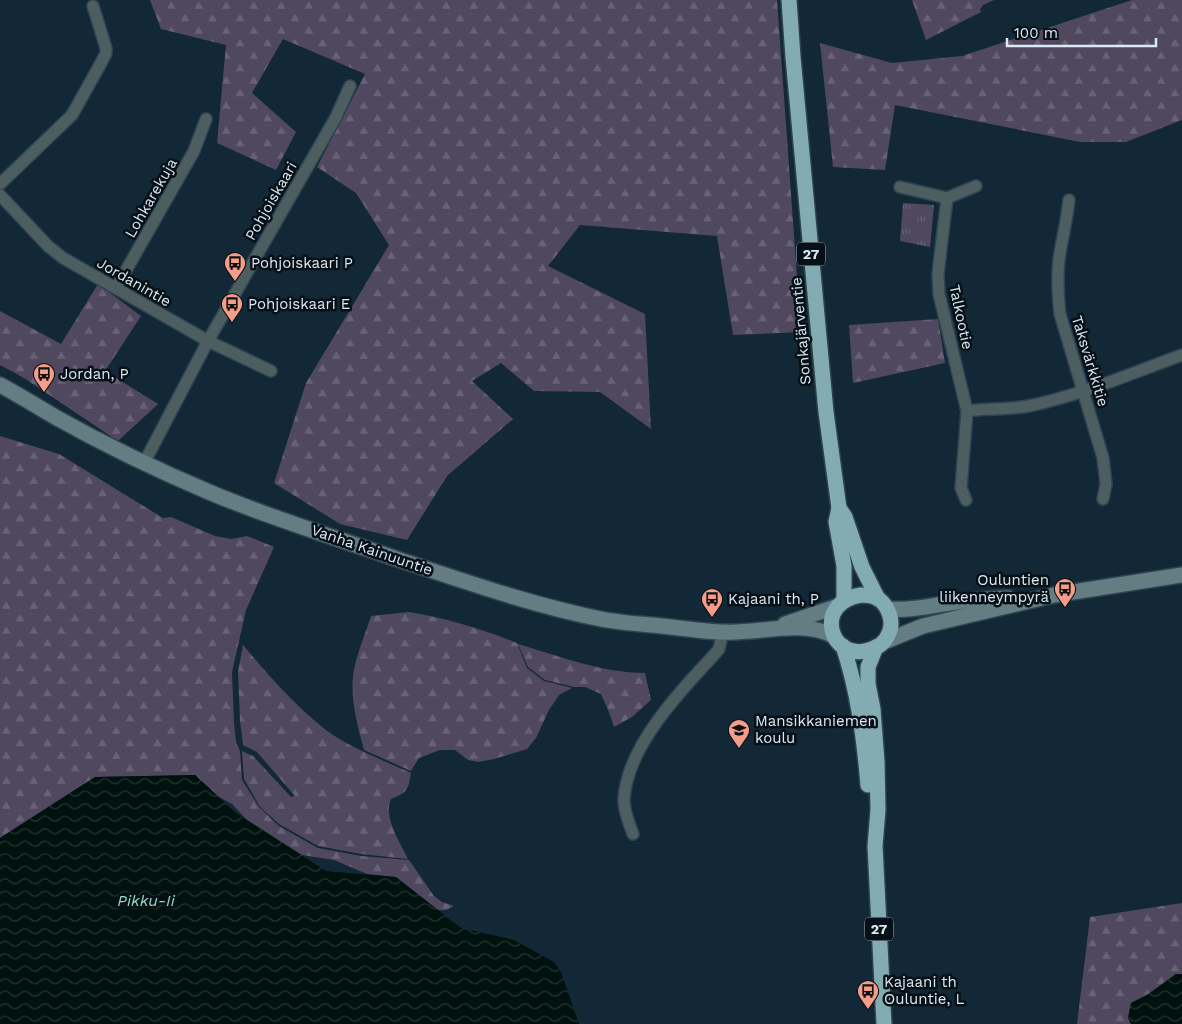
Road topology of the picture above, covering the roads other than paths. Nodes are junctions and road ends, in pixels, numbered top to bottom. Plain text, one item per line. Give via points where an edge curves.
1 (789, 0) edge
2 (93, 6) dead end
3 (350, 86) dead end
4 (206, 119) dead end
5 (0, 184) edge
6 (976, 186) dead end
7 (900, 187) dead end
8 (0, 195) edge
9 (947, 198) junction
10 (1069, 200) dead end
11 (116, 288) junction
12 (208, 341) junction
13 (1182, 355) edge
14 (271, 371) dead end
15 (2, 389) edge
16 (1083, 391) junction
17 (967, 411) junction
18 (144, 463) junction
19 (1103, 499) dead end
20 (966, 500) dead end
21 (839, 508) junction
22 (1182, 575) edge
23 (1054, 595) junction
24 (840, 604) junction
25 (883, 604) junction
26 (769, 629) junction
27 (723, 632) junction
28 (838, 641) junction
29 (881, 644) junction
30 (633, 834) dead end
31 (875, 835) junction
32 (884, 1024) edge

1 - 21 highway, Sonkajärventie / 27 via 826,412
2 - 5 street via 106,48 101,64 72,115
3 - 12 street, Pohjoiskaari via 336,117
4 - 11 street, Lohkarekuja via 194,151
6 - 9 street
7 - 9 street
8 - 11 street, Jordanintie via 63,258
9 - 17 street, Talkootie via 938,274 939,294
10 - 16 street, Taksvärkkitie via 1059,259 1058,296 1063,329
11 - 12 street, Jordanintie
12 - 14 street, Jordanintie
12 - 18 street, Pohjoiskaari
13 - 16 street
15 - 18 main road, Vanha Kainuuntie
16 - 17 street via 1015,408
16 - 19 street, Taksvärkkitie via 1103,458 1106,484
17 - 20 street, Talkootie via 961,488
18 - 27 main road, Vanha Kainuuntie via 256,510 531,603 602,619
21 - 24 highway, Sonkajärventie / 27 via 836,522 844,566
21 - 25 highway, Sonkajärventie / 27 via 862,567
22 - 23 main road
23 - 25 main road via 976,600 907,610
23 - 29 main road via 923,626
24 - 25 highway via 851,596 861,595
24 - 26 main road, Vanha Kainuuntie
24 - 28 highway via 831,626
25 - 29 highway via 891,619 891,630
26 - 27 main road, Vanha Kainuuntie
26 - 28 main road, Vanha Kainuuntie via 824,631
27 - 30 street via 719,649 662,715 627,778 624,802
28 - 29 highway via 852,651 864,651
28 - 31 highway, 27 via 856,691
29 - 31 highway, 27 via 868,667 877,762
31 - 32 highway, 27

